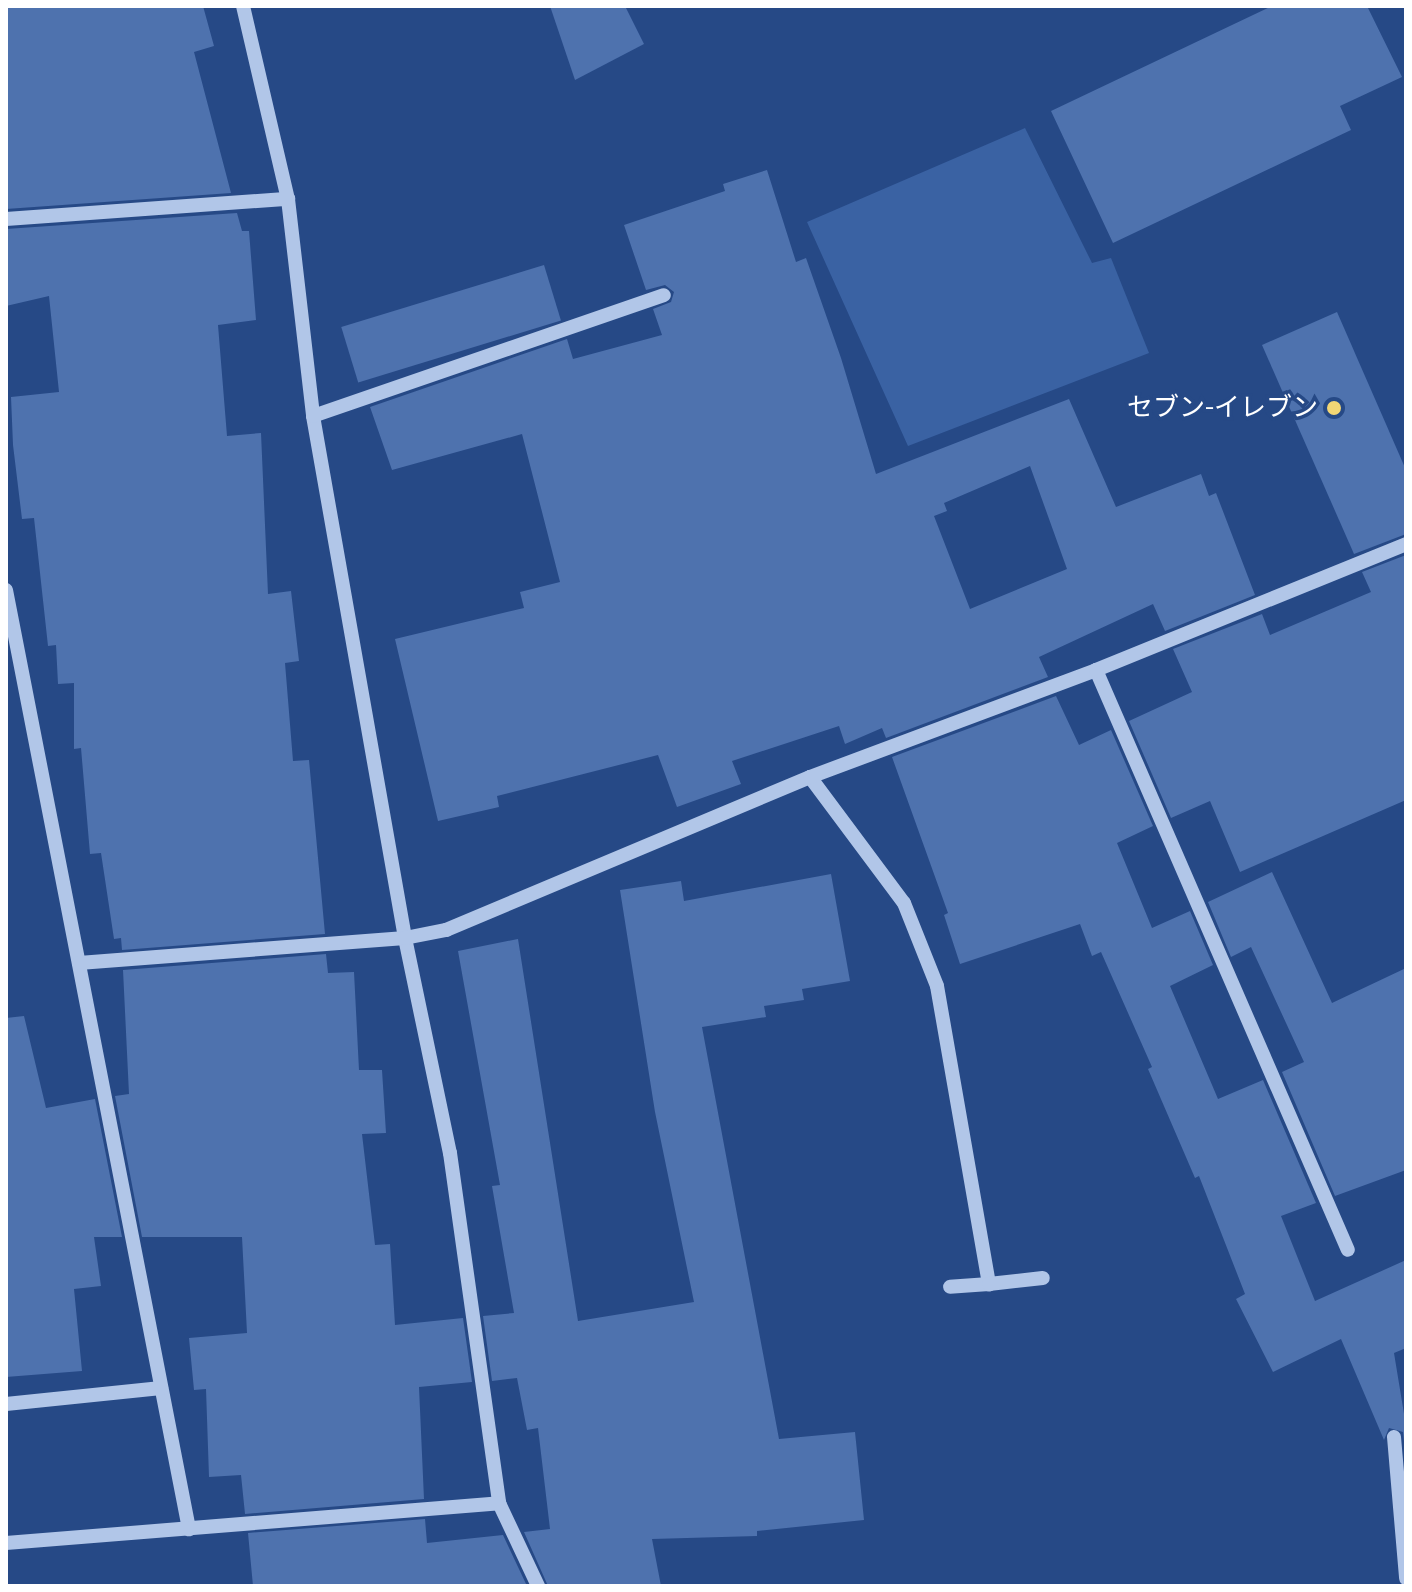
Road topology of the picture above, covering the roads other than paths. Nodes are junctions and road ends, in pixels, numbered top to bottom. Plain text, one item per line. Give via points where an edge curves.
1 (243, 6) edge
2 (288, 199) junction
3 (6, 219) edge
4 (664, 295) dead end
5 (313, 416) junction
6 (1406, 544) edge
7 (6, 590) edge
8 (1096, 670) junction
9 (810, 777) junction
10 (405, 938) junction
11 (79, 963) junction
12 (1348, 1250) dead end
13 (1043, 1278) dead end
14 (989, 1284) junction
15 (950, 1287) dead end
16 (161, 1388) junction
17 (6, 1404) edge
18 (1394, 1437) dead end
19 (499, 1503) junction
20 (189, 1529) junction
21 (6, 1543) edge
22 (1406, 1578) edge
23 (538, 1586) edge

1 - 2 street
2 - 3 street
2 - 5 street
4 - 5 street
5 - 10 street
6 - 8 street
7 - 11 street
8 - 9 street
8 - 12 street
9 - 10 street via 446,930
9 - 14 street via 904,903 937,986
10 - 11 street
10 - 19 street via 450,1153
11 - 16 street
13 - 14 street
14 - 15 street
16 - 17 street
16 - 20 street
18 - 22 street
19 - 20 street
19 - 23 street
20 - 21 street

